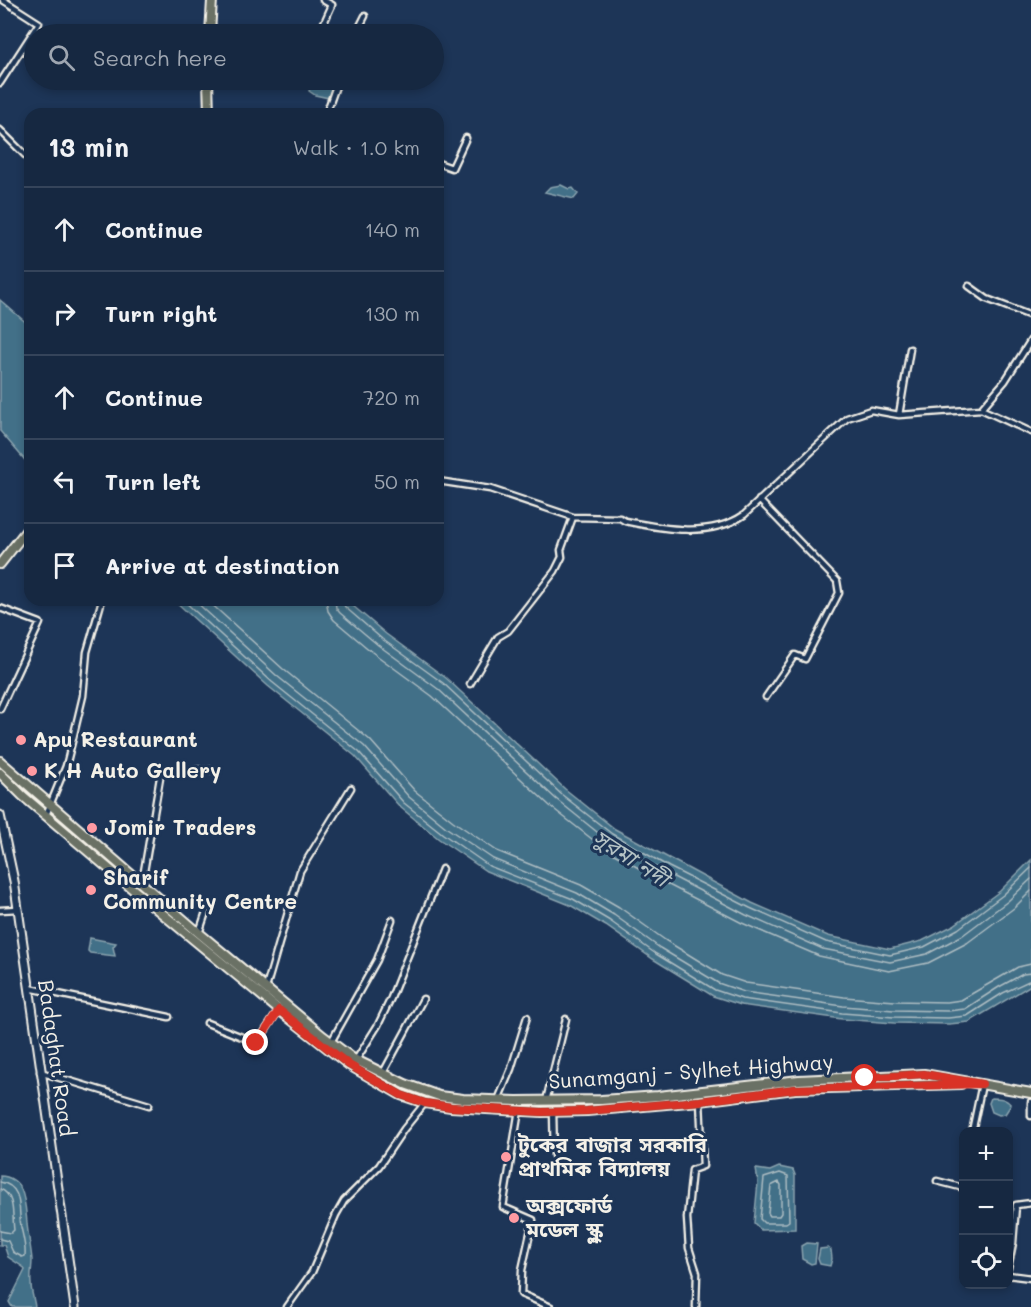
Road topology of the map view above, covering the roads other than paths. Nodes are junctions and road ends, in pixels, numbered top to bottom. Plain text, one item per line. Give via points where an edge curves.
1 (3, 0) edge
2 (212, 0) edge
3 (323, 0) edge
4 (365, 16) dead end
5 (38, 24) edge
6 (211, 24) edge
7 (323, 24) edge
8 (361, 24) edge
9 (24, 46) edge
10 (0, 83) edge
11 (208, 90) edge
12 (335, 90) edge
13 (209, 108) edge
14 (328, 108) edge
15 (0, 130) edge
16 (466, 138) dead end
17 (24, 154) edge
18 (444, 166) edge
19 (969, 286) dead end
20 (1031, 316) edge
21 (1031, 340) edge
22 (910, 349) dead end
23 (981, 409) junction
24 (899, 415) junction
25 (1031, 432) edge
26 (444, 482) edge
27 (759, 500) junction
28 (573, 518) junction
29 (24, 533) edge
30 (0, 564) edge
31 (100, 606) edge
32 (0, 608) edge
33 (470, 684) dead end
34 (766, 697) dead end
35 (0, 709) edge
36 (0, 761) edge
37 (212, 770) dead end
38 (0, 772) edge
39 (30, 787) junction
40 (351, 788) dead end
41 (23, 795) junction
42 (51, 804) junction
43 (0, 815) edge
44 (46, 815) junction
45 (106, 852) junction
46 (99, 860) junction
47 (442, 869) dead end
48 (142, 883) junction
49 (18, 909) junction
50 (207, 909) dead end
51 (0, 910) edge
52 (392, 920) dead end
53 (199, 933) junction
54 (28, 988) junction
55 (266, 988) junction
56 (423, 999) dead end
57 (279, 1010) junction
58 (169, 1017) dead end
59 (527, 1017) dead end
60 (566, 1019) dead end
61 (207, 1023) dead end
62 (331, 1042) junction
63 (356, 1060) junction
64 (40, 1072) junction
65 (383, 1073) junction
66 (982, 1084) junction
67 (1031, 1093) edge
68 (498, 1100) junction
69 (546, 1101) junction
70 (700, 1101) junction
71 (1031, 1102) edge
72 (425, 1103) junction
73 (149, 1105) dead end
74 (519, 1110) junction
75 (553, 1111) junction
76 (1031, 1116) edge
77 (973, 1127) edge
78 (554, 1156) dead end
79 (937, 1181) dead end
80 (959, 1187) edge
81 (1031, 1203) edge
82 (1013, 1204) edge
83 (1016, 1204) junction
84 (1013, 1243) edge
85 (1013, 1276) edge
86 (1031, 1278) edge
87 (75, 1307) edge
88 (287, 1307) edge
89 (551, 1307) edge
90 (696, 1307) edge

1 - 5 street
2 - 6 main road
3 - 7 street via 332,5
4 - 8 street
9 - 10 street
11 - 13 main road
12 - 14 street
15 - 17 street
16 - 18 street via 452,168
19 - 20 street via 987,299
21 - 23 street via 1005,381
22 - 24 street
23 - 24 street
23 - 25 street
24 - 27 street via 872,410 847,418
26 - 28 street via 490,489
27 - 28 street via 732,524 717,528 671,529 620,518
27 - 34 street via 837,581 838,594 805,659 795,655
28 - 33 street via 555,571 508,631 498,637
29 - 30 main road
31 - 42 street via 87,652 83,696 73,738
32 - 35 street via 40,623
36 - 39 main road, Sunamganj - Sylhet Highway
37 - 48 street via 161,772
38 - 41 main road, Sunamganj - Sylhet Highway
39 - 41 main road
39 - 42 main road, Sunamganj - Sylhet Highway
40 - 55 street via 300,871
41 - 44 main road, Sunamganj - Sylhet Highway
42 - 44 street
42 - 45 main road, Sunamganj - Sylhet Highway
43 - 49 main road, Badaghat Road
44 - 46 main road, Sunamganj - Sylhet Highway
45 - 46 main road
45 - 48 main road, Sunamganj - Sylhet Highway
46 - 57 main road, Sunamganj - Sylhet Highway
47 - 63 street via 391,998
48 - 53 main road, Sunamganj - Sylhet Highway
49 - 51 street
49 - 54 main road, Badaghat Road
50 - 53 street
52 - 62 street via 377,960
53 - 55 main road, Sunamganj - Sylhet Highway
54 - 58 street
54 - 64 main road, Badaghat Road
55 - 62 main road, Sunamganj - Sylhet Highway
56 - 65 street
57 - 61 street via 257,1043
57 - 72 main road, Sunamganj - Sylhet Highway via 349,1065 401,1095
59 - 68 street
60 - 69 street
62 - 63 main road, Sunamganj - Sylhet Highway
63 - 65 main road, Sunamganj - Sylhet Highway
64 - 73 street
64 - 87 main road, Badaghat Road
65 - 68 main road, Sunamganj - Sylhet Highway via 439,1096
66 - 67 main road, Sunamganj - Sylhet Highway
66 - 69 main road, Sunamganj - Sylhet Highway via 924,1074
66 - 70 main road, Sunamganj - Sylhet Highway via 795,1089
66 - 77 street
68 - 69 main road, Sunamganj - Sylhet Highway
70 - 75 main road, Sunamganj - Sylhet Highway
70 - 90 street via 703,1166 692,1170 687,1218 689,1248 697,1273
71 - 76 street
72 - 74 main road, Sunamganj - Sylhet Highway
72 - 88 street via 379,1166 344,1202 312,1272
74 - 75 main road, Sunamganj - Sylhet Highway
74 - 89 street via 503,1207 533,1220 521,1294
75 - 78 street
79 - 80 street
81 - 83 street
82 - 83 street
83 - 84 street
85 - 86 street

